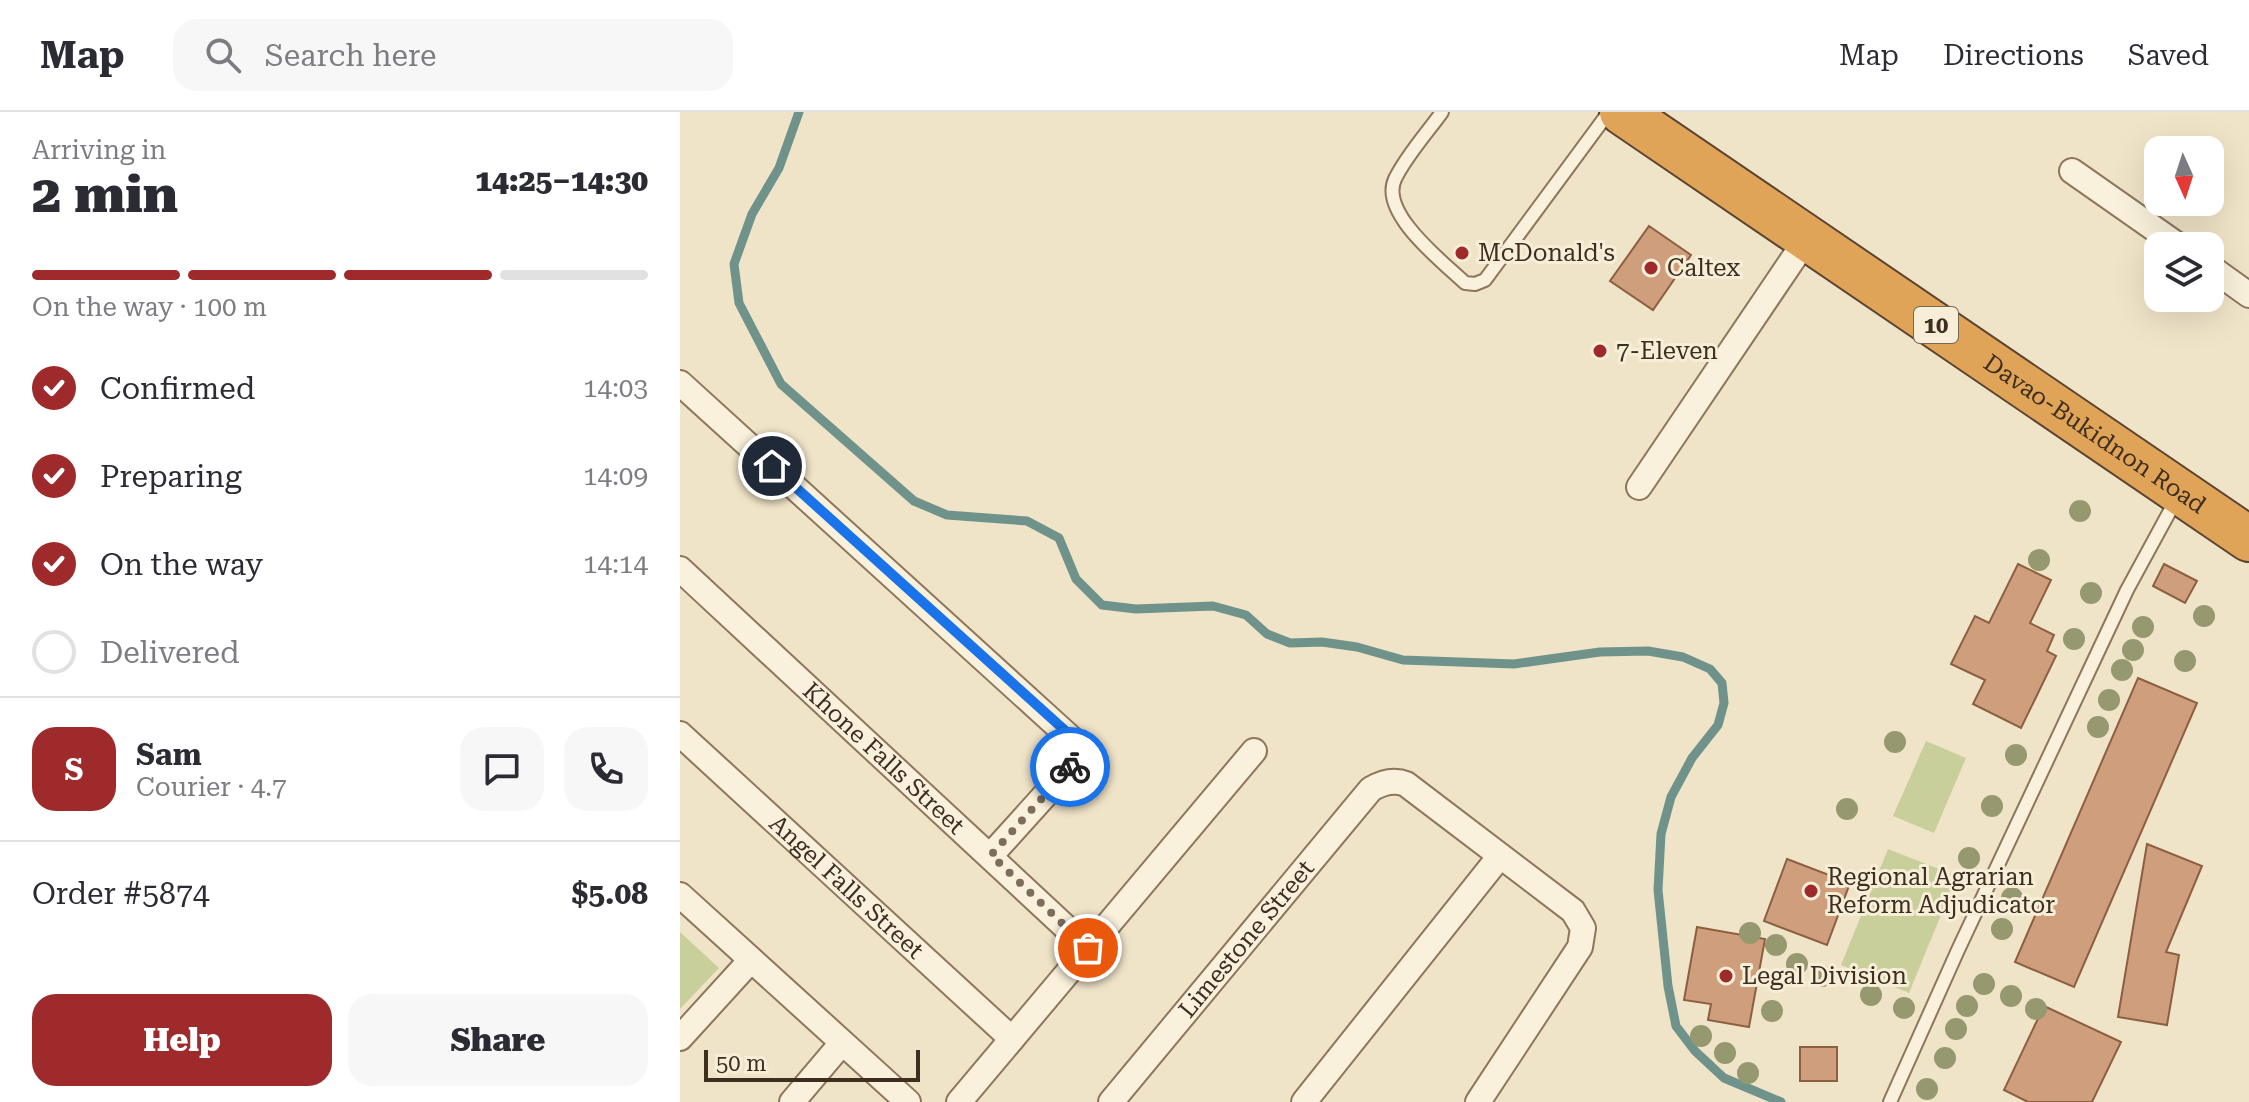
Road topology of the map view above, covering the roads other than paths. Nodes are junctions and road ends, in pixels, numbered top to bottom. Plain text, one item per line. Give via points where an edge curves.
1 (1442, 112) edge
2 (1609, 112) edge
3 (1622, 112) edge
4 (2072, 171) dead end
5 (2159, 232) edge
6 (1808, 237) junction
7 (2224, 277) edge
8 (2249, 295) edge
9 (680, 383) edge
10 (1639, 487) dead end
11 (2181, 492) junction
12 (2248, 536) edge
13 (680, 569) edge
14 (680, 734) edge
15 (1254, 751) dead end
16 (991, 855) junction
17 (1500, 856) junction
18 (680, 895) edge
19 (1088, 948) junction
20 (751, 960) junction
21 (680, 1038) edge
22 (1012, 1039) junction
23 (842, 1043) junction
24 (792, 1102) edge
25 (908, 1102) edge
26 (959, 1102) edge
27 (1111, 1102) edge
28 (1304, 1102) edge
29 (1478, 1102) edge
30 (1890, 1102) edge

1 - 2 lane via 1393,182 1395,204 1402,221 1465,283 1475,284 1485,280
3 - 6 highway, Davao-Bukidnon Road / 10
4 - 5 street
6 - 10 street
6 - 11 highway, Davao-Bukidnon Road / 10
7 - 8 street
9 - 16 street via 1075,742 1074,763
11 - 12 highway, Davao-Bukidnon Road / 10
11 - 30 lane via 2127,590
13 - 16 street, Khone Falls Street
14 - 22 street, Angel Falls Street
15 - 19 street
16 - 19 street, Khone Falls Street
17 - 27 street, Limestone Street via 1406,784 1388,782 1371,789
17 - 28 street
17 - 29 street via 1573,911 1583,928 1580,947
18 - 20 street
19 - 22 street
20 - 21 street
20 - 23 street
22 - 26 street
23 - 24 street
23 - 25 street

